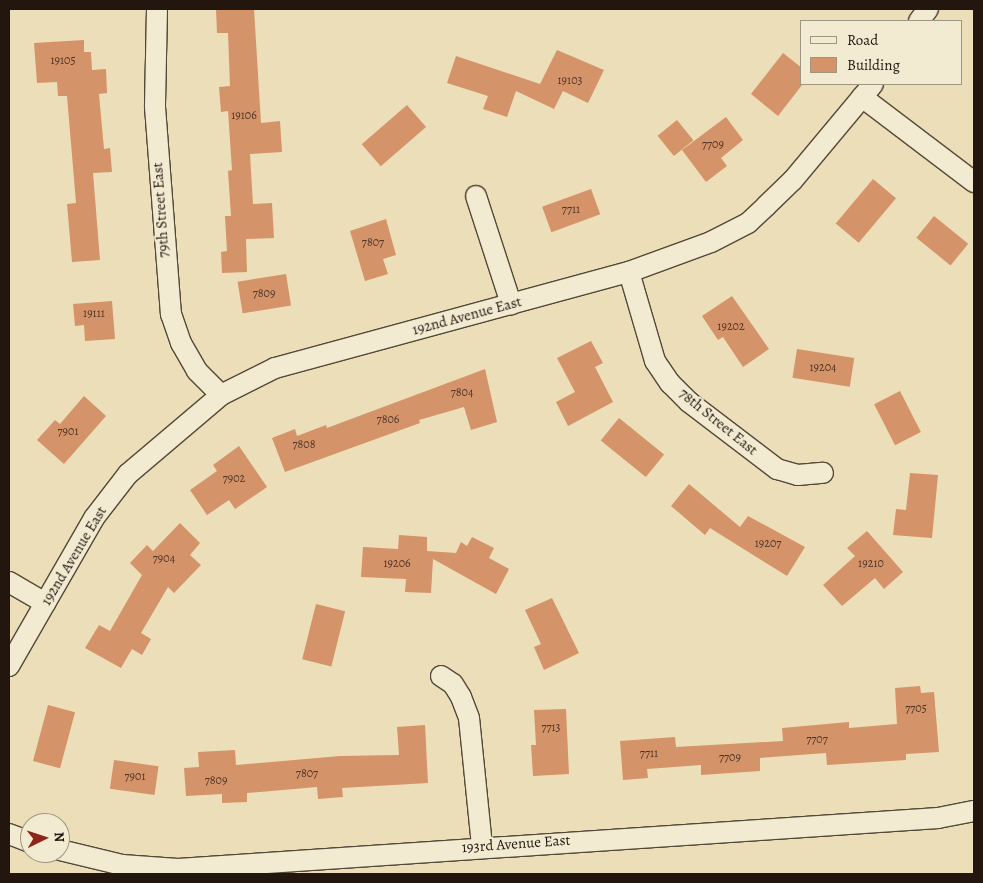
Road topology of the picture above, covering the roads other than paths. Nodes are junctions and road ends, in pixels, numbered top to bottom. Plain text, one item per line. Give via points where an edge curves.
1 (157, 9) edge
2 (928, 9) edge
3 (920, 20) edge
4 (867, 90) edge
5 (974, 182) edge
6 (476, 196) dead end
7 (629, 272) junction
8 (511, 304) junction
9 (221, 395) junction
10 (823, 473) dead end
11 (9, 582) edge
12 (45, 604) junction
13 (9, 666) edge
14 (441, 676) dead end
15 (974, 811) edge
16 (482, 846) junction
17 (70, 852) edge
18 (177, 872) edge

1 - 9 street, 79th Street East via 155,107 171,314 181,343 197,371
2 - 3 street
4 - 5 street, 192nd Avenue East
4 - 7 street, 192nd Avenue East via 793,180 748,223 710,242
6 - 8 street
7 - 8 street, 192nd Avenue East
7 - 10 street, 78th Street East via 655,361 670,383 689,402 777,469 798,475
8 - 9 street, 192nd Avenue East via 275,368
9 - 12 street, 192nd Avenue East via 128,474 94,518
11 - 12 street
12 - 13 street, 192nd Avenue East
14 - 16 street via 453,684 469,718
15 - 16 street, 193rd Avenue East via 938,818
16 - 18 street, 193rd Avenue East
17 - 18 street, 193rd Avenue East via 122,865

